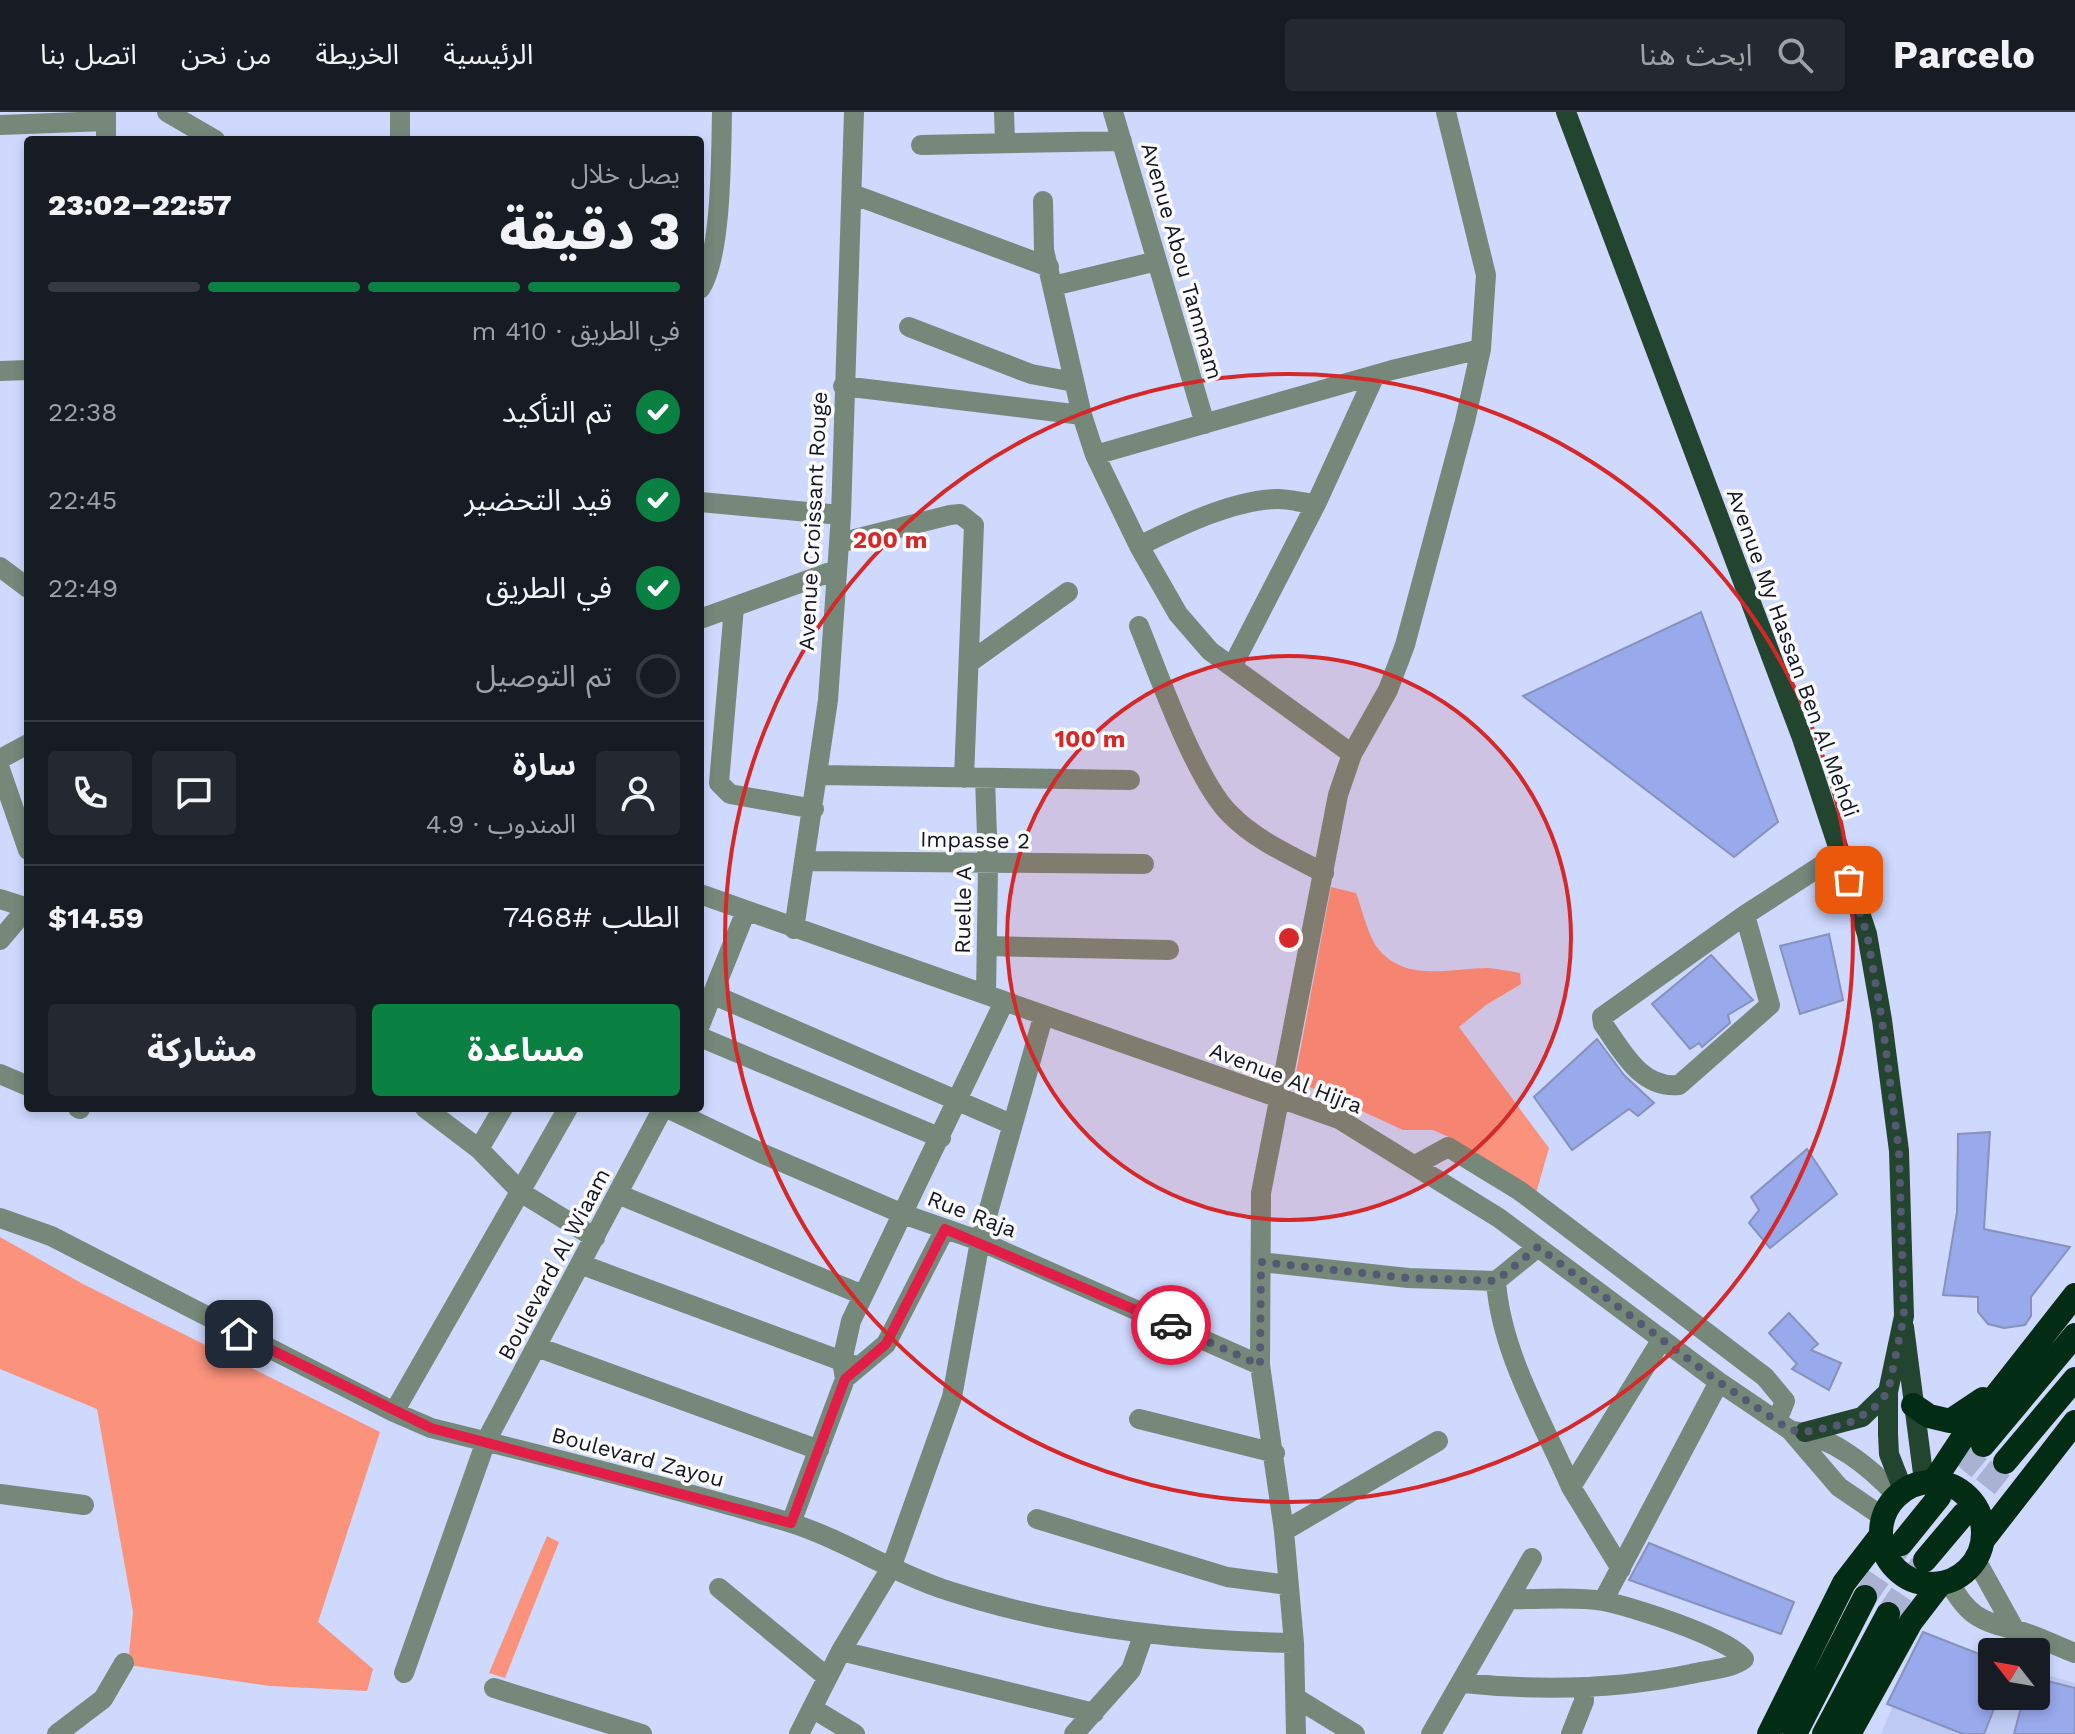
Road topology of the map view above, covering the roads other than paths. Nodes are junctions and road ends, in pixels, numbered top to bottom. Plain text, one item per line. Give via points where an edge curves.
1 (167, 112) edge
2 (400, 112) edge
3 (722, 112) edge
4 (854, 112) edge
5 (1004, 112) edge
6 (1113, 112) edge
7 (1446, 112) edge
8 (1566, 112) edge
9 (106, 124) edge
10 (0, 125) edge
11 (40, 132) edge
12 (208, 136) edge
13 (400, 136) edge
14 (721, 141) junction
15 (1005, 141) junction
16 (1122, 141) junction
17 (704, 142) edge
18 (921, 145) dead end
19 (852, 194) junction
20 (1043, 201) dead end
21 (1157, 261) junction
22 (1051, 276) junction
23 (704, 279) edge
24 (909, 327) dead end
25 (1481, 349) junction
26 (24, 370) edge
27 (0, 371) edge
28 (1375, 375) junction
29 (1074, 382) junction
30 (843, 386) junction
31 (1082, 415) junction
32 (1205, 424) junction
33 (1095, 455) junction
34 (704, 502) edge
35 (1316, 504) junction
36 (841, 515) junction
37 (839, 543) junction
38 (1139, 546) junction
39 (0, 567) edge
40 (836, 570) junction
41 (24, 585) edge
42 (1068, 592) dead end
43 (734, 607) junction
44 (704, 618) edge
45 (1139, 626) dead end
46 (970, 662) junction
47 (1232, 667) junction
48 (24, 746) edge
49 (1352, 754) junction
50 (0, 759) edge
51 (0, 769) edge
52 (820, 775) junction
53 (975, 778) junction
54 (1130, 780) dead end
55 (814, 809) junction
56 (24, 838) edge
57 (1841, 853) junction
58 (805, 861) junction
59 (1144, 864) dead end
60 (988, 866) junction
61 (1324, 873) junction
62 (704, 895) edge
63 (0, 899) edge
64 (24, 907) edge
65 (746, 911) junction
66 (24, 913) edge
67 (1745, 915) junction
68 (794, 929) junction
69 (0, 940) edge
70 (987, 946) junction
71 (1169, 950) dead end
72 (714, 995) junction
73 (995, 999) junction
74 (704, 1016) edge
75 (1043, 1017) junction
76 (704, 1039) edge
77 (0, 1074) edge
78 (24, 1084) edge
79 (1280, 1097) junction
80 (958, 1101) junction
81 (430, 1112) edge
82 (501, 1112) edge
83 (566, 1112) edge
84 (663, 1112) edge
85 (674, 1112) edge
86 (1011, 1124) junction
87 (941, 1138) junction
88 (479, 1149) junction
89 (1417, 1164) junction
90 (1520, 1191) junction
91 (522, 1193) junction
92 (620, 1195) junction
93 (903, 1214) junction
94 (0, 1218) edge
95 (1499, 1218) junction
96 (945, 1229) junction
97 (595, 1238) junction
98 (980, 1241) junction
99 (1538, 1247) junction
100 (1261, 1262) junction
101 (580, 1264) junction
102 (1620, 1265) junction
103 (1496, 1281) junction
104 (1599, 1292) junction
105 (863, 1295) junction
106 (2075, 1295) edge
107 (1904, 1324) junction
108 (2075, 1335) edge
109 (1662, 1339) junction
110 (537, 1347) junction
111 (1260, 1365) junction
112 (848, 1369) junction
113 (2013, 1375) junction
114 (2075, 1379) edge
115 (1719, 1382) junction
116 (1888, 1392) junction
117 (1913, 1405) junction
118 (394, 1412) junction
119 (1139, 1419) dead end
120 (2075, 1422) edge
121 (1791, 1428) junction
122 (486, 1441) junction
123 (1438, 1441) dead end
124 (1983, 1445) tunnel mouth
125 (819, 1450) junction
126 (1275, 1453) junction
127 (2005, 1462) tunnel mouth
128 (1571, 1487) junction
129 (1919, 1489) junction
130 (0, 1494) edge
131 (84, 1505) dead end
132 (1963, 1515) tunnel mouth
133 (1037, 1519) dead end
134 (791, 1523) junction
135 (1284, 1531) junction
136 (1888, 1532) junction
137 (1979, 1550) junction
138 (1532, 1558) dead end
139 (1925, 1560) tunnel mouth
140 (891, 1568) junction
141 (1621, 1569) junction
142 (1945, 1582) junction
143 (1288, 1585) junction
144 (719, 1588) dead end
145 (1865, 1597) tunnel mouth
146 (1510, 1599) junction
147 (1603, 1601) junction
148 (1888, 1614) tunnel mouth
149 (2015, 1630) junction
150 (1144, 1633) junction
151 (1294, 1643) junction
152 (841, 1651) junction
153 (2075, 1653) edge
154 (124, 1663) dead end
155 (404, 1673) dead end
156 (827, 1677) junction
157 (1463, 1683) junction
158 (494, 1688) dead end
159 (1584, 1688) junction
160 (1296, 1698) junction
161 (812, 1708) junction
162 (1094, 1713) junction
163 (57, 1734) edge
164 (642, 1734) edge
165 (799, 1734) edge
166 (855, 1734) edge
167 (1074, 1734) edge
168 (1296, 1734) edge
169 (1355, 1734) edge
170 (1431, 1734) edge
171 (1571, 1734) edge
172 (1769, 1734) edge
173 (1795, 1734) edge
174 (1824, 1734) edge
175 (1849, 1734) edge

1 - 12 street
2 - 13 street
3 - 14 street
4 - 19 street, Avenue Croissant Rouge
5 - 15 street
6 - 16 street, Avenue Abou Tammam
7 - 25 street via 1486,275
8 - 57 main road, Avenue My Hassan Ben Al Mehdi
9 - 11 street
10 - 11 street
14 - 17 street
14 - 23 street via 714,232
15 - 16 street
15 - 18 street
16 - 21 street, Avenue Abou Tammam
19 - 22 street
19 - 30 street, Avenue Croissant Rouge
20 - 22 street
21 - 22 street
21 - 32 street, Avenue Abou Tammam
22 - 29 street
24 - 29 street via 1031,374
25 - 28 street
25 - 49 street via 1405,645 1388,690
26 - 27 street
28 - 32 street
28 - 35 street
29 - 31 street
30 - 31 street
30 - 36 street, Avenue Croissant Rouge
31 - 33 street
32 - 33 street
33 - 38 street
34 - 36 street
35 - 38 street via 1277,499 1252,504 1185,523
35 - 47 street
36 - 37 street, Avenue Croissant Rouge
37 - 40 street, Avenue Croissant Rouge
37 - 46 street, Ruelle A via 950,515 967,517 975,538
38 - 47 street via 1178,614
39 - 41 street
40 - 43 street
40 - 52 street, Avenue Croissant Rouge
42 - 46 street
43 - 44 street
43 - 55 street via 719,783 730,794
45 - 61 street via 1178,720 1226,811
46 - 53 street, Ruelle A
47 - 49 street
48 - 50 street
49 - 61 street via 1338,795
51 - 56 street
52 - 53 street
52 - 55 street, Avenue Croissant Rouge
53 - 54 street
53 - 60 street, Ruelle A
55 - 58 street, Avenue Croissant Rouge
57 - 67 street
57 - 107 main road, Avenue My Hassan Ben Al Mehdi via 1867,934 1882,1020 1899,1151
58 - 60 street, Impasse 2
58 - 68 street, Avenue Croissant Rouge
59 - 60 street, Impasse 2
60 - 70 street, Ruelle A
61 - 79 street
62 - 65 street, Avenue Al Hijra
63 - 64 street
65 - 68 street, Avenue Al Hijra
65 - 72 street
66 - 69 street
67 - 67 street via 1770,1005 1679,1085 1646,1079 1602,1017
68 - 73 street, Avenue Al Hijra
70 - 71 street
70 - 73 street, Ruelle A
72 - 74 street
72 - 80 street
73 - 75 street, Avenue Al Hijra
73 - 80 street
75 - 79 street, Avenue Al Hijra
75 - 86 street
76 - 87 street
77 - 78 street
79 - 89 street, Avenue Al Hijra via 1339,1119
79 - 100 street via 1262,1182
80 - 86 street
80 - 87 street
81 - 88 street
82 - 88 street
83 - 91 street
84 - 92 street, Boulevard Al Wiaam
85 - 93 street, Rue Raja
86 - 98 street
87 - 93 street
88 - 91 street
89 - 90 street via 1448,1147
89 - 95 street, Avenue Al Hijra
90 - 95 street
90 - 102 street
91 - 97 street
91 - 118 street
92 - 97 street, Boulevard Al Wiaam
92 - 105 street
93 - 96 street, Rue Raja
93 - 105 street
94 - 118 street, Boulevard Zayou via 51,1236
95 - 99 street, Avenue Al Hijra
96 - 98 street, Rue Raja
96 - 112 street via 886,1344
97 - 101 street, Boulevard Al Wiaam
98 - 111 street, Rue Raja
98 - 140 street via 952,1397
99 - 103 street
99 - 104 street, Avenue Al Hijra
100 - 103 street via 1408,1278
100 - 111 street
101 - 110 street, Boulevard Al Wiaam
101 - 112 street
102 - 104 street
102 - 121 street via 1778,1389
103 - 128 street via 1510,1346
104 - 109 street, Avenue Al Hijra
105 - 112 street via 847,1334
106 - 113 highway
107 - 116 main road
107 - 117 main road
108 - 124 highway
109 - 115 street, Avenue Al Hijra
109 - 128 street
110 - 122 street, Boulevard Al Wiaam
110 - 125 street
111 - 126 street
112 - 125 street
113 - 117 highway via 1950,1421
113 - 129 highway
114 - 127 highway
115 - 121 street, Avenue Al Hijra
115 - 141 street
116 - 121 main road via 1862,1417
116 - 129 main road via 1889,1454
117 - 129 main road
118 - 122 street, Boulevard Zayou via 431,1428
119 - 126 street
120 - 137 highway
121 - 129 street, Avenue Al Hijra
121 - 136 street, Avenue Al Hijra via 1839,1487
122 - 134 street, Boulevard Zayou
122 - 155 street, Boulevard Al Wiaam
123 - 135 street
125 - 134 street
126 - 135 street
128 - 141 street
129 - 136 highway
129 - 136 highway
129 - 137 highway via 1948,1483 1971,1498 1983,1522
130 - 131 street
132 - 139 highway
133 - 143 street via 1227,1577
134 - 140 street, Boulevard Zayou
135 - 143 street
136 - 142 highway via 1887,1559 1895,1569 1916,1582
136 - 172 highway via 1844,1583
137 - 142 highway via 1964,1573
137 - 149 street
138 - 146 street
140 - 150 street, Boulevard Zayou via 998,1604
140 - 152 street
141 - 147 street
142 - 149 street via 1978,1617 2000,1629
142 - 175 highway via 1911,1622
143 - 151 street
144 - 156 street
145 - 173 highway
146 - 147 street
146 - 157 street
147 - 159 street via 1684,1626 1732,1647 1744,1659 1650,1682
148 - 174 highway
149 - 153 street
150 - 151 street, Boulevard Zayou
150 - 162 street via 1131,1670
151 - 160 street
152 - 156 street
152 - 162 street
154 - 163 street via 103,1699
156 - 161 street
157 - 159 street via 1525,1690
157 - 170 street
158 - 164 street
159 - 171 street
160 - 168 street
160 - 169 street
161 - 165 street
161 - 166 street
162 - 167 street

